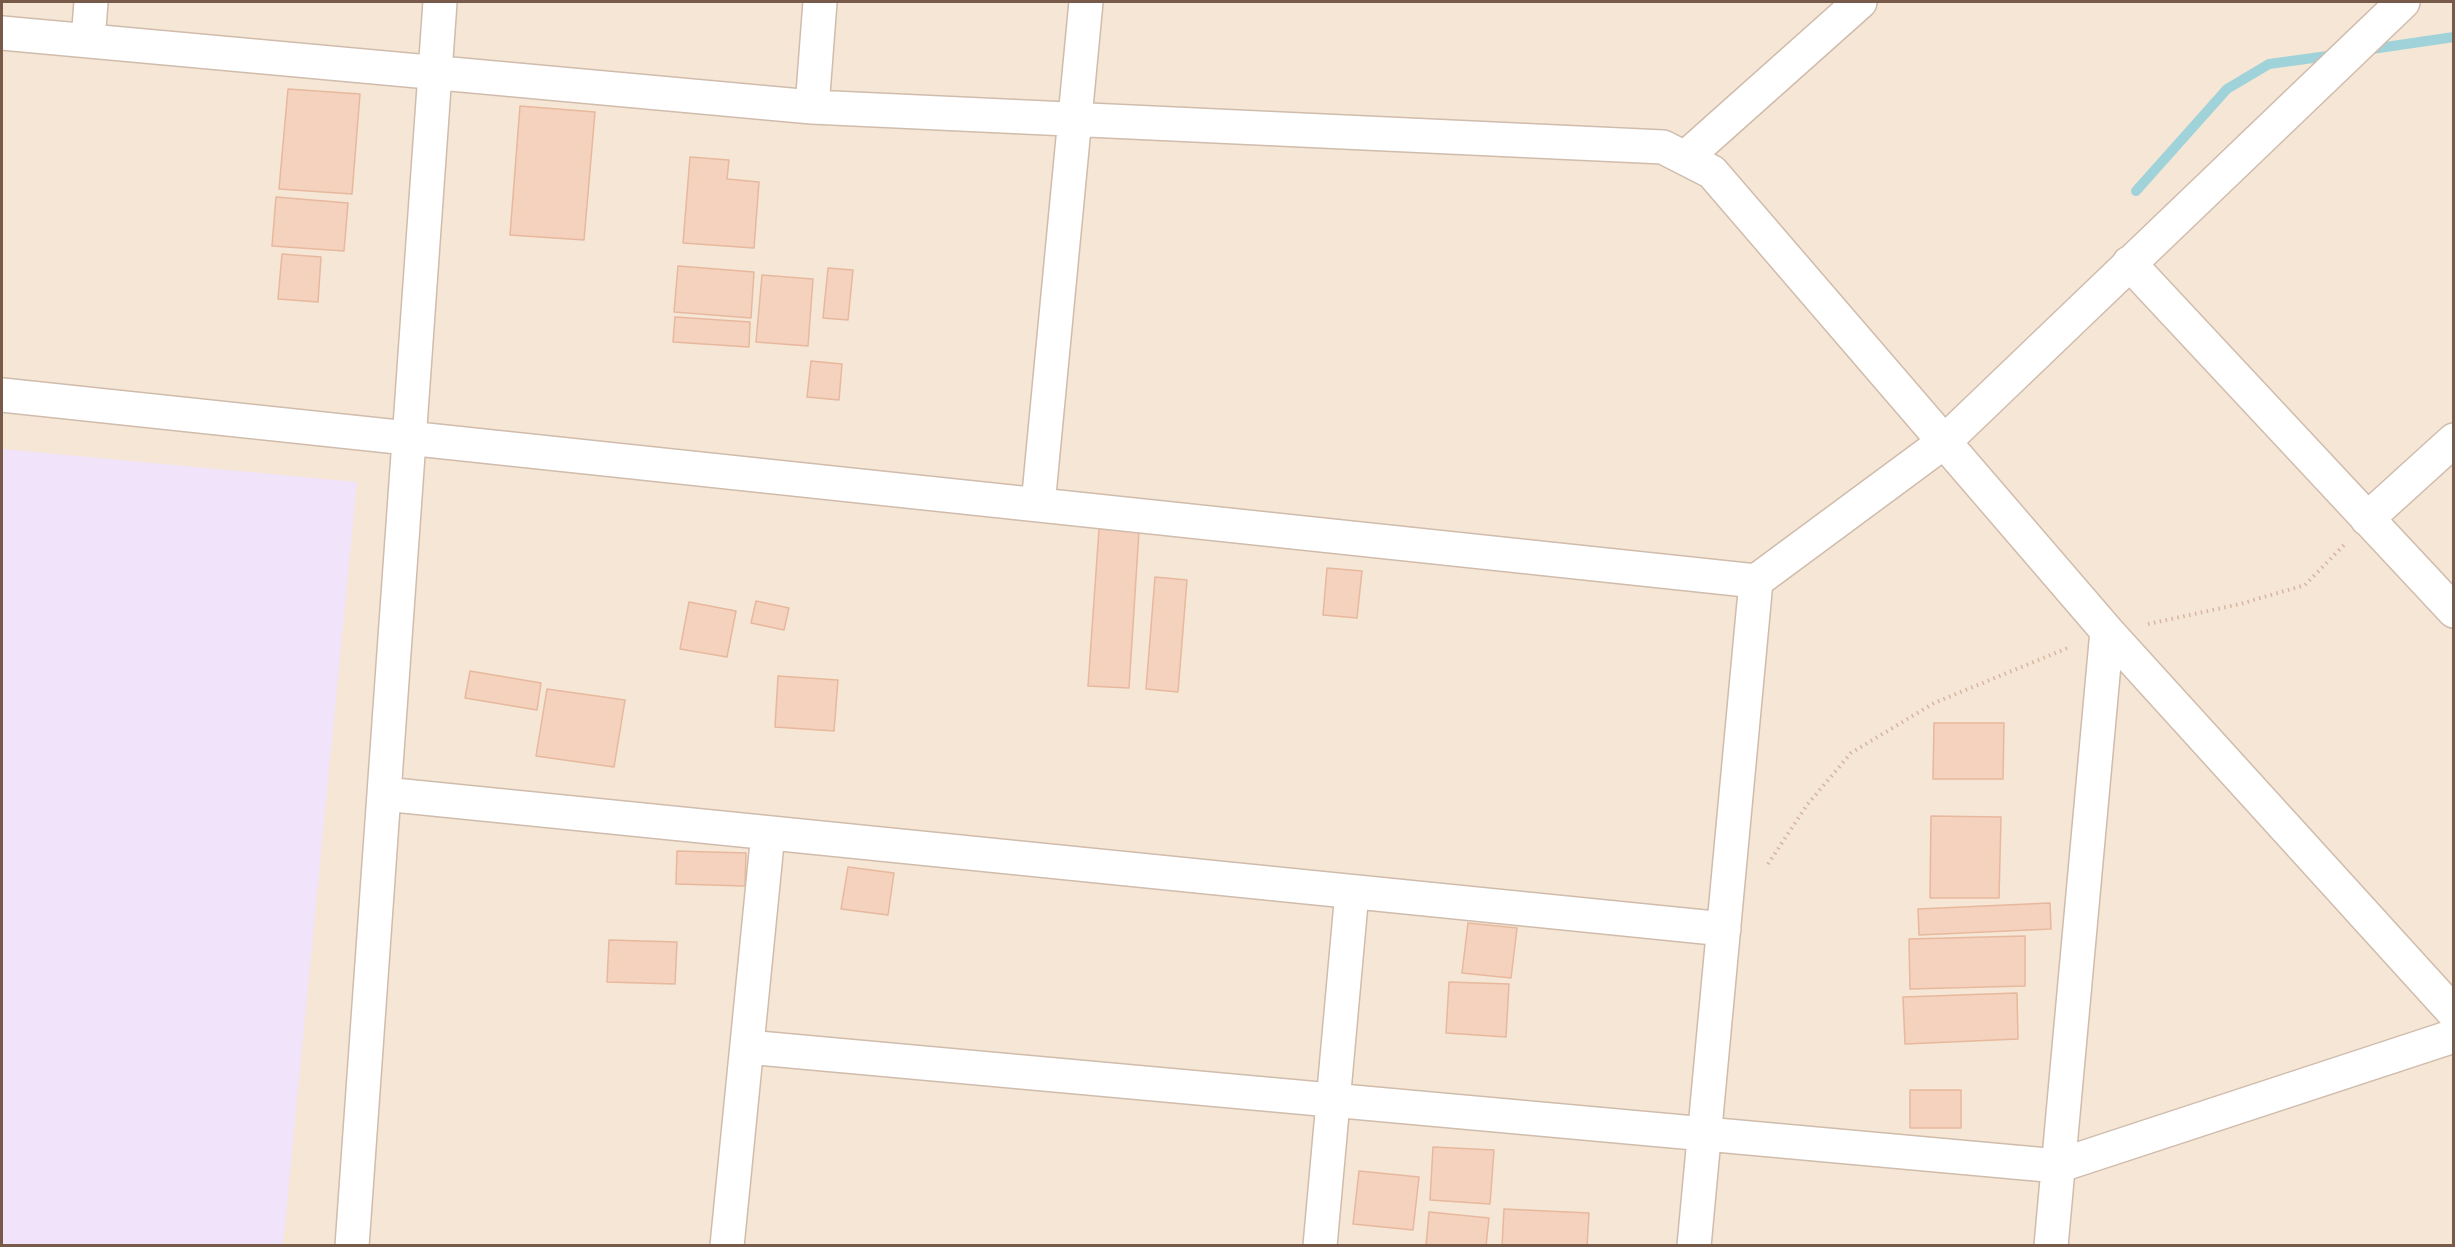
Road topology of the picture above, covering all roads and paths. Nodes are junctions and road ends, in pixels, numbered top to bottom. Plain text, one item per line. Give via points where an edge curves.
1 (91, 2) edge
2 (440, 2) edge
3 (820, 2) edge
4 (1086, 2) edge
5 (1860, 2) edge
6 (2403, 2) edge
7 (2, 33) edge
8 (88, 41) junction
9 (435, 71) junction
10 (812, 107) junction
11 (1075, 120) junction
12 (1685, 158) junction
13 (2128, 263) junction
14 (2, 395) edge
15 (409, 438) junction
16 (2454, 440) edge
17 (1944, 442) junction
18 (1038, 505) junction
19 (2367, 519) junction
20 (1756, 581) junction
21 (2454, 611) edge
22 (2107, 632) junction
23 (384, 794) junction
24 (768, 833) junction
25 (1762, 872) dead end
26 (1352, 892) junction
27 (1724, 929) junction
28 (2454, 1013) edge
29 (2454, 1036) edge
30 (747, 1047) junction
31 (1333, 1100) junction
32 (1705, 1134) junction
33 (2058, 1166) junction
34 (352, 1245) edge
35 (727, 1245) edge
36 (1320, 1245) edge
37 (1694, 1245) edge
38 (2051, 1245) edge

1 - 8 street
2 - 9 street
3 - 10 street
4 - 11 street
5 - 12 street
6 - 13 street
7 - 8 street
8 - 9 street
9 - 10 street
9 - 15 street
10 - 11 street
11 - 12 street via 1663,147
11 - 18 street
12 - 17 street via 1712,172
13 - 17 street
13 - 19 street
14 - 15 street
15 - 18 street
15 - 23 street
16 - 19 street
17 - 20 street
17 - 22 street
18 - 20 street
19 - 21 street
19 - 22 path via 2305,585 2194,615
20 - 27 street
22 - 25 path via 1934,703 1851,753 1807,806
22 - 28 street
22 - 33 street
23 - 24 street
23 - 34 street
24 - 26 street
24 - 30 street
26 - 27 street
26 - 31 street
27 - 32 street
29 - 33 street
30 - 31 street
30 - 35 street
31 - 32 street
31 - 36 street
32 - 33 street
32 - 37 street
33 - 38 street

